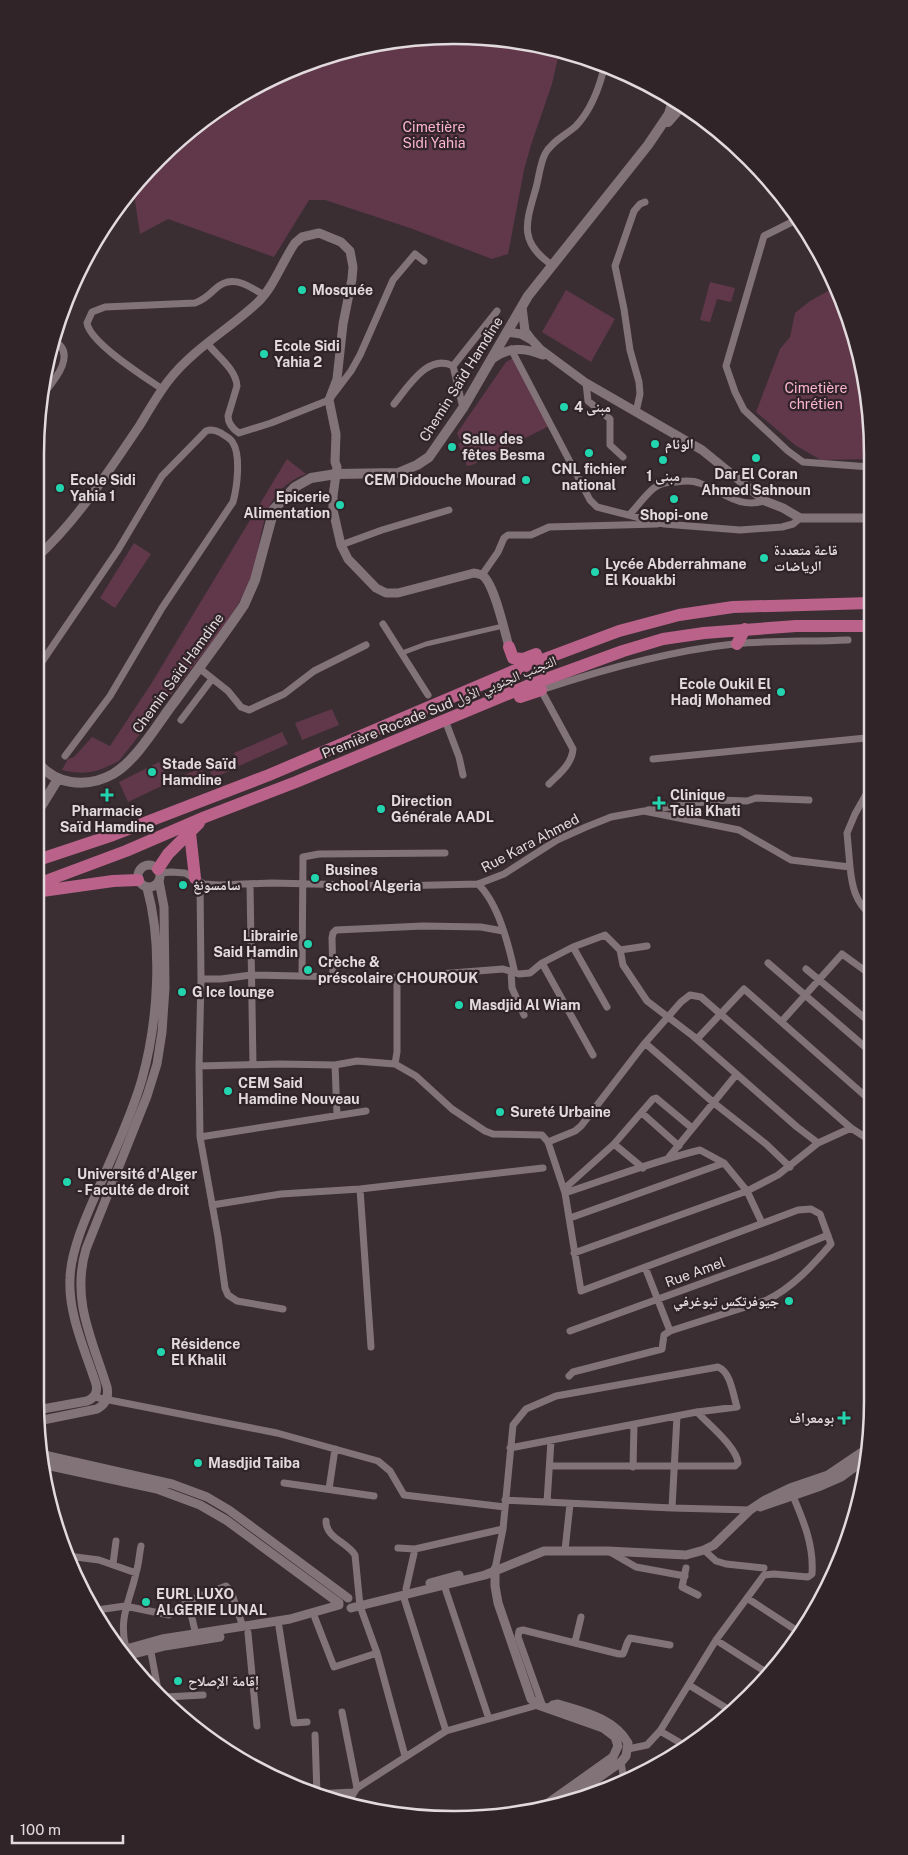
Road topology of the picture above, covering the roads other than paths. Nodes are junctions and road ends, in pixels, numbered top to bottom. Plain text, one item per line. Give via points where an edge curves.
1 (602, 72) edge
2 (670, 106) edge
3 (678, 111) edge
4 (648, 145) junction
5 (645, 202) dead end
6 (792, 222) edge
7 (424, 261) dead end
8 (552, 265) junction
9 (264, 295) junction
10 (522, 307) junction
11 (497, 311) dead end
12 (507, 332) junction
13 (530, 339) junction
14 (207, 343) junction
15 (59, 345) edge
16 (511, 349) junction
17 (523, 349) junction
18 (490, 361) junction
19 (556, 362) junction
20 (452, 366) junction
21 (586, 383) junction
22 (50, 384) edge
23 (162, 389) junction
24 (329, 400) junction
25 (394, 404) dead end
26 (463, 408) junction
27 (636, 412) junction
28 (624, 457) dead end
29 (864, 467) edge
30 (336, 474) junction
31 (765, 500) junction
32 (449, 510) dead end
33 (630, 514) junction
34 (800, 518) junction
35 (864, 518) edge
36 (664, 524) junction
37 (341, 544) junction
38 (44, 548) edge
39 (482, 575) junction
40 (864, 603) edge
41 (383, 624) dead end
42 (503, 626) junction
43 (864, 626) edge
44 (745, 629) junction
45 (600, 637) junction
46 (848, 640) dead end
47 (737, 644) junction
48 (366, 645) dead end
49 (509, 647) joint
50 (402, 653) junction
51 (44, 659) edge
52 (200, 668) junction
53 (212, 679) junction
54 (541, 690) junction
55 (430, 700) junction
56 (448, 719) junction
57 (181, 720) dead end
58 (864, 738) edge
59 (65, 756) dead end
60 (653, 759) dead end
61 (44, 769) edge
62 (463, 775) dead end
63 (58, 779) junction
64 (549, 784) dead end
65 (864, 798) edge
66 (809, 800) dead end
67 (44, 803) edge
68 (644, 811) junction
69 (204, 817) junction
70 (190, 833) junction
71 (445, 853) dead end
72 (44, 858) edge
73 (850, 867) junction
74 (159, 875) junction
75 (198, 880) junction
76 (44, 881) edge
77 (142, 884) junction
78 (250, 884) junction
79 (302, 884) junction
80 (478, 884) junction
81 (44, 891) edge
82 (864, 908) edge
83 (503, 931) junction
84 (647, 946) dead end
85 (573, 947) junction
86 (620, 950) junction
87 (542, 963) junction
88 (768, 963) dead end
89 (806, 969) dead end
90 (864, 969) edge
91 (511, 971) junction
92 (250, 975) junction
93 (302, 976) junction
94 (333, 977) junction
95 (397, 978) junction
96 (202, 979) junction
97 (819, 980) junction
98 (806, 995) junction
99 (607, 1007) dead end
100 (524, 1014) dead end
101 (720, 1015) junction
102 (668, 1017) junction
103 (864, 1017) edge
104 (782, 1021) junction
105 (697, 1039) junction
106 (645, 1043) junction
107 (864, 1046) edge
108 (593, 1055) dead end
109 (394, 1064) junction
110 (253, 1065) junction
111 (335, 1065) junction
112 (199, 1066) junction
113 (736, 1075) junction
114 (864, 1095) edge
115 (714, 1103) junction
116 (366, 1111) dead end
117 (642, 1112) junction
118 (336, 1115) junction
119 (692, 1128) junction
120 (851, 1128) junction
121 (864, 1136) edge
122 (200, 1137) junction
123 (548, 1142) junction
124 (818, 1143) junction
125 (614, 1144) junction
126 (679, 1146) junction
127 (669, 1157) junction
128 (724, 1163) junction
129 (790, 1167) junction
130 (543, 1168) dead end
131 (643, 1168) junction
132 (360, 1189) junction
133 (565, 1191) junction
134 (747, 1191) junction
135 (212, 1205) junction
136 (570, 1218) junction
137 (762, 1223) junction
138 (828, 1235) junction
139 (574, 1253) junction
140 (645, 1267) junction
141 (657, 1300) junction
142 (282, 1309) dead end
143 (570, 1331) dead end
144 (670, 1331) junction
145 (370, 1347) dead end
146 (569, 1376) dead end
147 (94, 1397) junction
148 (106, 1400) junction
149 (44, 1409) edge
150 (697, 1412) junction
151 (677, 1416) junction
152 (45, 1419) edge
153 (634, 1425) junction
154 (551, 1441) junction
155 (510, 1448) junction
156 (335, 1449) junction
157 (861, 1453) edge
158 (47, 1456) edge
159 (858, 1465) edge
160 (49, 1466) edge
161 (550, 1466) junction
162 (675, 1466) junction
163 (633, 1467) junction
164 (284, 1483) dead end
165 (329, 1489) junction
166 (374, 1496) dead end
167 (793, 1496) junction
168 (547, 1502) junction
169 (505, 1504) junction
170 (570, 1504) junction
171 (672, 1508) junction
172 (750, 1510) junction
173 (326, 1521) dead end
174 (503, 1528) junction
175 (116, 1541) dead end
176 (141, 1546) dead end
177 (398, 1548) dead end
178 (415, 1549) junction
179 (565, 1550) junction
180 (704, 1550) junction
181 (608, 1551) junction
182 (75, 1557) edge
183 (114, 1564) junction
184 (764, 1568) dead end
185 (496, 1569) junction
186 (136, 1573) junction
187 (444, 1585) junction
188 (404, 1592) junction
189 (698, 1594) dead end
190 (747, 1598) junction
191 (188, 1601) junction
192 (349, 1604) junction
193 (125, 1606) junction
194 (101, 1609) edge
195 (581, 1617) dead end
196 (315, 1618) junction
197 (279, 1627) junction
198 (795, 1629) edge
199 (245, 1630) junction
200 (196, 1635) junction
201 (716, 1640) junction
202 (123, 1642) edge
203 (575, 1642) junction
204 (150, 1645) junction
205 (670, 1646) dead end
206 (129, 1650) edge
207 (377, 1654) junction
208 (763, 1670) edge
209 (157, 1683) edge
210 (689, 1685) junction
211 (204, 1695) dead end
212 (170, 1697) edge
213 (543, 1707) junction
214 (726, 1708) edge
215 (342, 1712) dead end
216 (489, 1719) junction
217 (307, 1722) dead end
218 (257, 1726) dead end
219 (446, 1731) junction
220 (660, 1731) junction
221 (314, 1735) dead end
222 (681, 1742) edge
223 (628, 1749) junction
224 (405, 1756) junction
225 (621, 1762) junction
226 (623, 1775) edge
227 (316, 1787) edge
228 (355, 1790) junction
229 (580, 1791) edge
230 (333, 1792) edge
231 (351, 1798) edge
232 (555, 1798) edge

1 - 8 street via 600,85 576,125 545,154 529,214 527,234 531,244 538,255
2 - 4 main road via 669,114
3 - 4 main road
4 - 8 main road, Chemin Saïd Hamdine
5 - 27 street via 634,211 615,266 639,382
6 - 29 street via 764,236 726,366 744,410 803,462
7 - 24 street via 415,254 393,280 360,355
8 - 10 main road, Chemin Saïd Hamdine
9 - 14 street
9 - 23 street via 228,280 195,303 105,307 92,312 87,323 93,336
9 - 24 street via 289,252 302,237 326,235 350,251 352,279 337,379
10 - 12 main road, Chemin Saïd Hamdine
10 - 13 street via 524,326
11 - 20 street
12 - 13 street
12 - 17 street
12 - 18 main road, Chemin Saïd Hamdine
13 - 19 street
14 - 23 street
14 - 24 street via 237,380 228,420 239,433
15 - 22 street via 64,362
16 - 17 street
16 - 18 street
16 - 33 street via 590,500 597,507
17 - 19 street
18 - 26 main road, Chemin Saïd Hamdine
19 - 21 street
20 - 25 street via 435,362 424,369
20 - 26 street
21 - 27 street
21 - 28 street via 588,400 610,419 610,445
23 - 38 street via 83,507 61,534
24 - 30 street via 336,434
26 - 30 main road, Chemin Saïd Hamdine via 429,457 417,466 398,473
27 - 31 street via 702,450
30 - 37 street via 332,504
30 - 52 main road, Chemin Saïd Hamdine via 301,482 274,509 251,591
31 - 33 street via 746,503 699,483 668,482 654,488
31 - 34 street
32 - 37 street
33 - 36 street
34 - 35 street
34 - 36 street via 782,528 740,530
36 - 39 street via 549,527 531,535 508,535
37 - 39 street via 359,572 386,593 398,593 474,573
39 - 42 street via 495,598
40 - 45 highway, Première Rocade Sud التجنب الجنوبي الأول via 733,607 679,615
41 - 50 street
42 - 49 street
42 - 50 street
43 - 44 highway, Première Rocade Sud التجنب الجنوبي الأول
44 - 47 highway
44 - 56 highway, Première Rocade Sud التجنب الجنوبي الأول via 663,639 623,651 562,672
45 - 49 highway via 574,639 516,660
45 - 55 highway, Première Rocade Sud التجنب الجنوبي الأول
46 - 47 street
47 - 54 street via 642,660
48 - 53 street via 314,671 284,694 252,710 241,706
50 - 55 street
51 - 59 street via 118,550 162,476 206,431 216,431 230,439 237,461 234,502 162,608 110,696
52 - 53 street
52 - 63 main road, Chemin Saïd Hamdine via 120,769 92,781
53 - 57 street
54 - 56 highway
54 - 64 street via 573,748 568,763
55 - 72 highway, Première Rocade Sud التجنب الجنوبي الأول via 269,776
56 - 62 street
56 - 69 highway, Première Rocade Sud التجنب الجنوبي الأول
58 - 60 street
61 - 63 main road
63 - 67 main road
65 - 73 street via 847,833
66 - 68 street via 718,800
68 - 73 street, Rue Kara Ahmed via 739,830 791,860
68 - 80 street, Rue Kara Ahmed via 611,817 586,827 557,840 504,874
69 - 70 highway
69 - 76 highway, Première Rocade Sud التجنب الجنوبي الأول via 126,852
70 - 74 highway via 168,854
70 - 75 highway
71 - 79 street via 308,855 302,858
73 - 82 street via 856,898
74 - 75 street, Rue Kara Ahmed via 185,873
74 - 77 street via 154,887
74 - 77 street via 151,865 143,866 138,872
74 - 148 street via 164,907 165,988 158,1056 148,1096 86,1249 80,1276 81,1303 108,1387
75 - 78 street, Rue Kara Ahmed via 209,885
75 - 96 street
77 - 81 highway via 113,881
77 - 147 street via 153,916 156,969 149,1048 132,1110 75,1249 70,1277 71,1306 96,1384
78 - 79 street, Rue Kara Ahmed
78 - 92 street
79 - 80 street, Rue Kara Ahmed
79 - 93 street
80 - 83 street via 490,900
83 - 91 street via 514,969
83 - 94 street via 481,926 336,930 332,938
84 - 86 street
85 - 86 street via 605,935
85 - 87 street
85 - 99 street
86 - 102 street via 624,965 647,1001
87 - 91 street via 530,973
87 - 108 street
88 - 98 street
89 - 97 street
90 - 97 street via 842,954
91 - 95 street via 485,970
91 - 100 street via 512,988
92 - 93 street
92 - 96 street
92 - 110 street
93 - 94 street
94 - 95 street
95 - 109 street
96 - 112 street
97 - 98 street
97 - 103 street
98 - 104 street
98 - 107 street
101 - 102 street via 701,998 690,995
101 - 104 street via 744,988
101 - 105 street
101 - 120 street
102 - 105 street
102 - 106 street
104 - 114 street
105 - 113 street
106 - 115 street
106 - 123 street via 581,1126 575,1132
109 - 111 street via 357,1061
109 - 123 street via 416,1076 458,1114 485,1131 505,1135 537,1134
110 - 111 street
110 - 112 street
111 - 118 street
112 - 122 street
113 - 115 street
113 - 124 street
115 - 119 street
115 - 129 street
116 - 118 street
117 - 119 street via 656,1098
117 - 125 street
117 - 126 street
118 - 122 street
119 - 126 street
120 - 121 street
120 - 124 street
122 - 135 street
123 - 133 street
124 - 129 street
125 - 131 street
125 - 133 street
126 - 127 street
127 - 128 street via 700,1150
127 - 131 street
128 - 134 street
128 - 136 street
129 - 134 street
130 - 132 street
131 - 133 street
132 - 135 street via 281,1194
132 - 145 street
133 - 136 street
134 - 137 street
134 - 139 street
135 - 142 street via 228,1295 237,1301
136 - 139 street
137 - 138 street via 798,1210 812,1209 820,1214
137 - 140 street
138 - 141 street, Rue Amel
138 - 144 street via 831,1244 779,1294
139 - 140 street via 581,1291
140 - 141 street
141 - 143 street, Rue Amel
141 - 144 street
144 - 146 street via 664,1335 662,1349
147 - 148 street
147 - 149 street
148 - 152 street via 97,1409
148 - 156 street via 277,1433
150 - 151 street
150 - 155 street via 737,1407 722,1369 718,1367 556,1396 520,1414 513,1425
150 - 162 street via 731,1446 738,1463 735,1466
151 - 153 street
151 - 162 street
153 - 154 street
153 - 163 street
154 - 155 street
154 - 161 street
155 - 169 street
156 - 165 street
156 - 169 street via 378,1461 390,1471 404,1495
157 - 172 street via 828,1475 790,1488
158 - 192 street via 172,1484 207,1497 229,1510
159 - 167 street via 840,1477
160 - 192 street via 157,1489 200,1505
161 - 163 street
161 - 168 street
162 - 163 street
162 - 171 street
164 - 165 street
165 - 166 street
167 - 172 street
167 - 190 street via 811,1544 812,1574 764,1575
168 - 169 street
168 - 170 street
169 - 174 street
170 - 171 street
170 - 179 street
171 - 172 street
172 - 180 street via 714,1546
173 - 192 street via 329,1533 355,1555
174 - 178 street
174 - 185 street
175 - 183 street
176 - 186 street
177 - 178 street
178 - 188 street
179 - 181 street
179 - 185 street via 544,1551
180 - 181 street via 686,1555
180 - 184 street via 716,1561 726,1564
181 - 189 street via 636,1567 686,1572 682,1587
182 - 183 street
183 - 186 street
185 - 187 street
185 - 188 street via 483,1569
185 - 213 street via 498,1603 528,1693
186 - 193 street
187 - 188 street
187 - 216 street
188 - 192 street
188 - 219 street
190 - 198 street
190 - 201 street
191 - 193 street via 169,1615
191 - 199 street via 226,1586 231,1591
191 - 200 street
192 - 196 street
192 - 199 street
192 - 207 street
193 - 194 street
193 - 202 street
195 - 203 street
196 - 197 street
196 - 207 street via 334,1667
197 - 199 street
197 - 217 street via 294,1723
199 - 200 street
199 - 204 street
199 - 218 street
200 - 204 street
201 - 208 street
201 - 210 street
203 - 205 street via 619,1654 625,1651 630,1638
203 - 213 street via 523,1630 517,1633
204 - 206 street
204 - 209 street
207 - 224 street
210 - 214 street
210 - 220 street
211 - 212 street
213 - 216 street
213 - 223 street via 558,1704 604,1720 624,1735
213 - 232 street via 603,1728 615,1737 618,1746 613,1757
215 - 228 street
216 - 219 street
219 - 224 street
220 - 222 street
220 - 223 street via 647,1745
221 - 227 street
223 - 225 street
224 - 228 street
225 - 226 street
225 - 229 street
228 - 230 street
228 - 231 street

